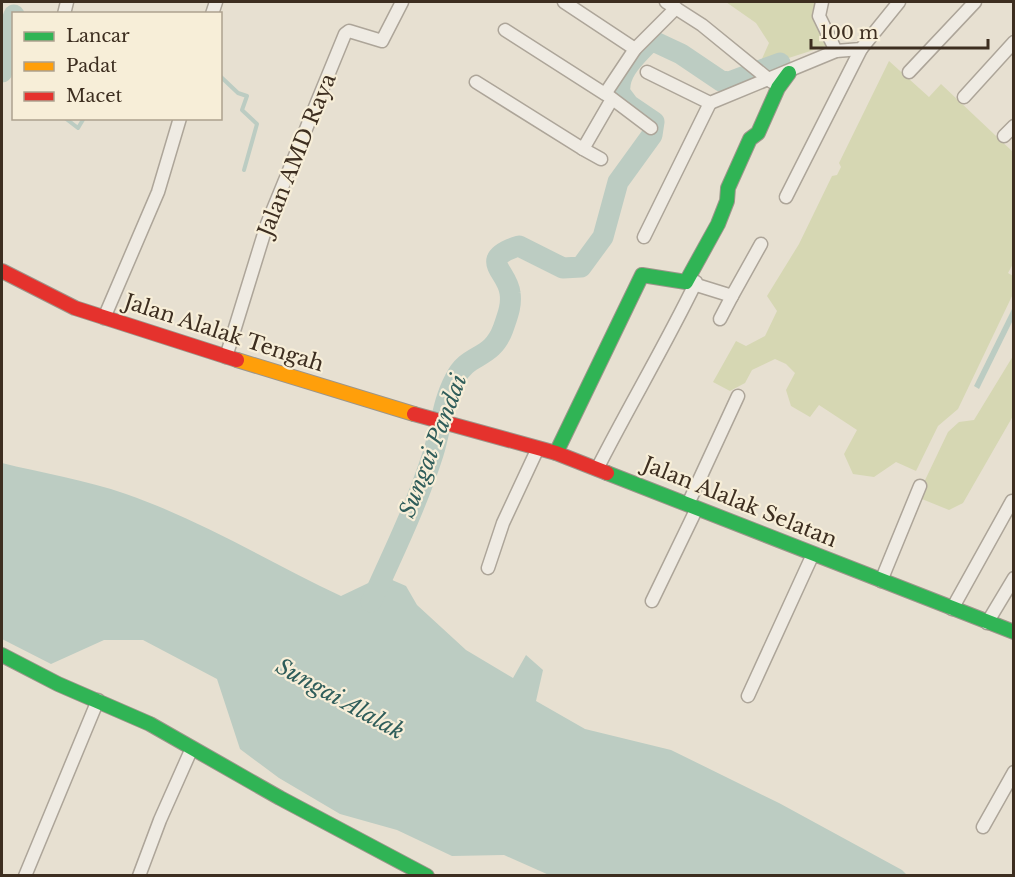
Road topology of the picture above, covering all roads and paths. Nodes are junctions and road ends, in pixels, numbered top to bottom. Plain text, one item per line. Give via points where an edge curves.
1 (402, 2) edge
2 (564, 2) edge
3 (822, 2) edge
4 (899, 2) edge
5 (975, 2) edge
6 (671, 5) edge
7 (505, 30) dead end
8 (1014, 42) edge
9 (635, 48) junction
10 (861, 49) junction
11 (836, 51) junction
12 (647, 72) dead end
13 (909, 72) dead end
14 (763, 73) junction
15 (789, 73) junction
16 (476, 82) dead end
17 (778, 88) junction
18 (609, 96) junction
19 (964, 97) dead end
20 (710, 103) junction
21 (179, 120) edge
22 (1014, 126) edge
23 (651, 128) dead end
24 (1004, 136) dead end
25 (583, 149) junction
26 (601, 159) dead end
27 (786, 197) dead end
28 (644, 237) dead end
29 (761, 244) dead end
30 (2, 271) edge
31 (691, 282) junction
32 (732, 296) junction
33 (104, 318) junction
34 (720, 319) dead end
35 (226, 357) junction
36 (738, 396) dead end
37 (443, 421) joint
38 (538, 448) junction
39 (556, 453) junction
40 (597, 469) junction
41 (920, 486) dead end
42 (1012, 501) edge
43 (692, 506) junction
44 (813, 554) junction
45 (488, 568) dead end
46 (1014, 578) edge
47 (881, 581) junction
48 (652, 601) dead end
49 (952, 609) junction
50 (987, 623) junction
51 (1014, 632) edge
52 (2, 655) edge
53 (748, 696) dead end
54 (98, 700) junction
55 (192, 748) junction
56 (1014, 772) edge
57 (984, 826) dead end
58 (25, 876) edge
59 (139, 876) edge
60 (428, 876) edge

1 - 35 street, Jalan AMD Raya via 382,41 350,31 345,34 267,224
2 - 9 street
3 - 11 street via 819,16
4 - 10 street
5 - 13 street
6 - 9 street
6 - 14 street
7 - 18 street
8 - 19 street
9 - 18 street
10 - 11 street
10 - 27 street
11 - 15 street
12 - 20 street
14 - 15 street
14 - 17 street
14 - 20 street
15 - 17 street
16 - 25 street
17 - 31 street via 728,188 718,224
18 - 23 street
18 - 25 street
20 - 28 street
21 - 33 street via 158,192
22 - 24 street
25 - 26 street
29 - 32 street
30 - 33 street, Jalan Alalak Tengah via 75,308
31 - 32 street
31 - 39 street via 642,275
31 - 40 street via 670,336
32 - 34 street
33 - 35 street, Jalan Alalak Tengah
35 - 37 street, Jalan Alalak Tengah
36 - 43 street
37 - 38 street, Jalan Alalak Selatan
38 - 39 street, Jalan Alalak Selatan
38 - 45 street via 503,523
39 - 40 street, Jalan Alalak Selatan
40 - 43 street, Jalan Alalak Selatan
41 - 47 street
42 - 49 street
43 - 44 street, Jalan Alalak Selatan
43 - 48 street
44 - 47 street, Jalan Alalak Selatan
44 - 53 street
46 - 50 street
47 - 49 street, Jalan Alalak Selatan
49 - 50 street, Jalan Alalak Selatan
50 - 51 street, Jalan Alalak Selatan
52 - 54 street
54 - 55 street
54 - 58 street
55 - 59 street
55 - 60 street
56 - 57 street

